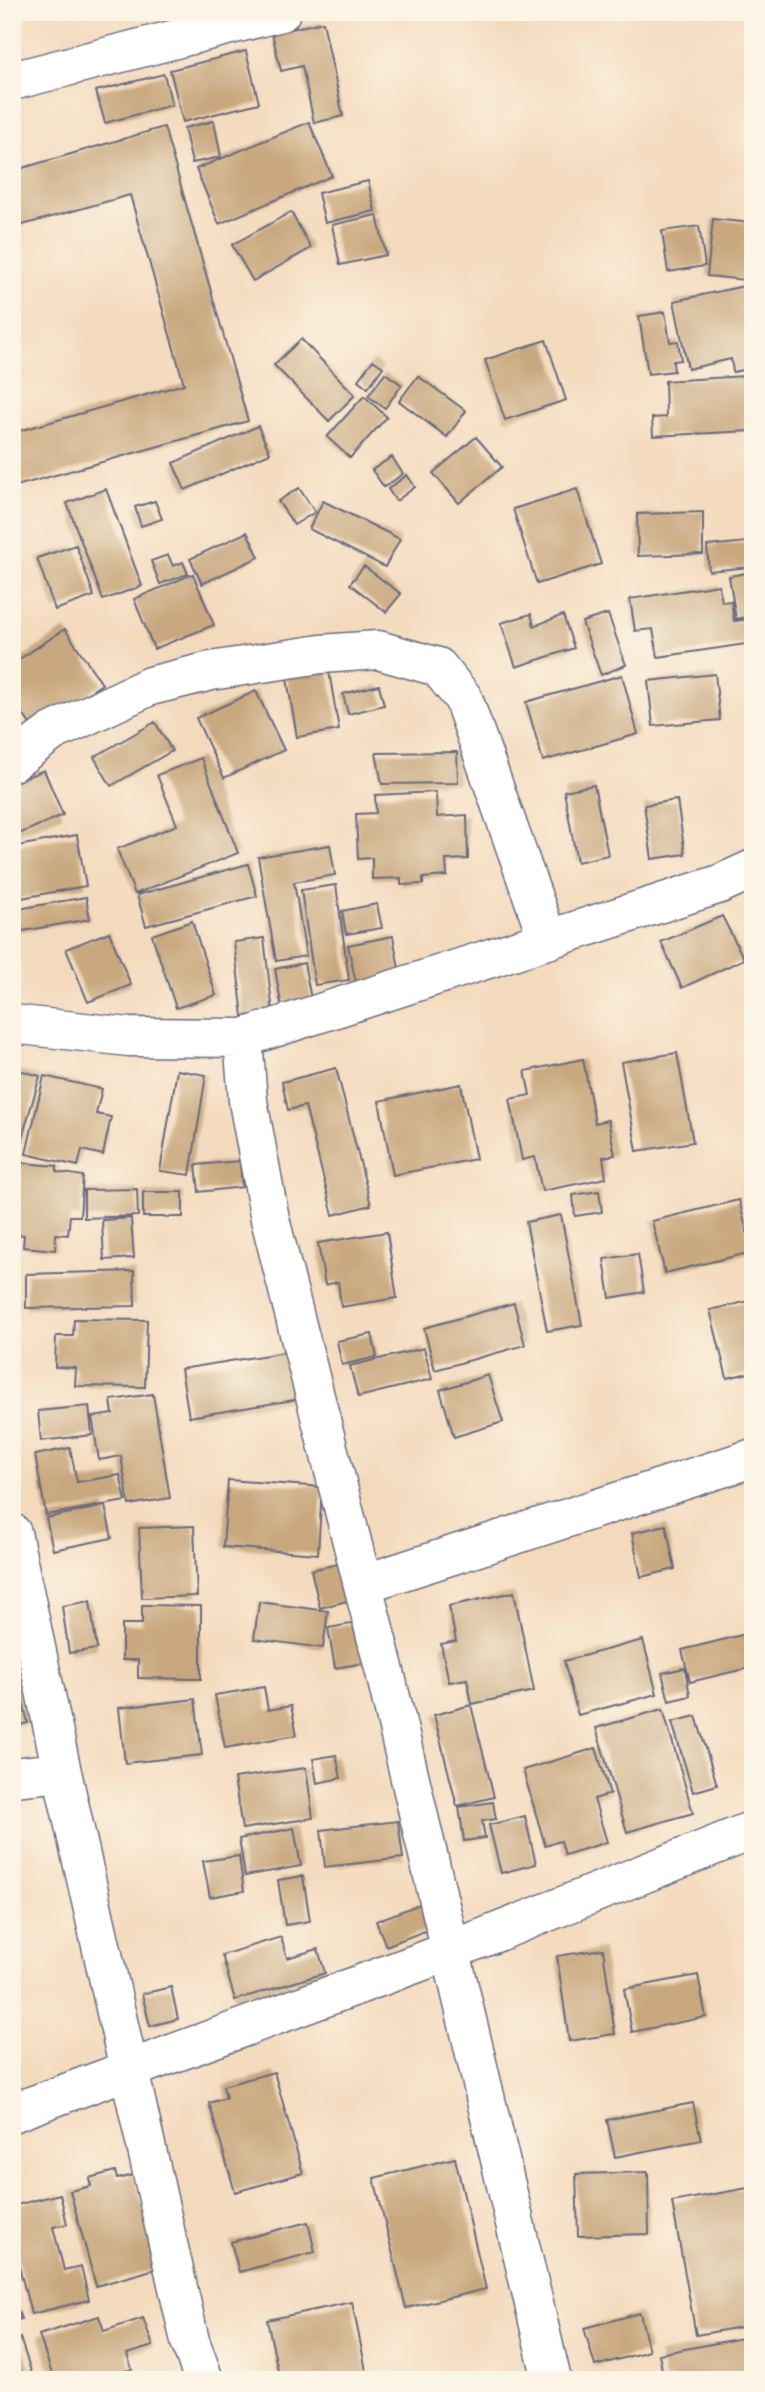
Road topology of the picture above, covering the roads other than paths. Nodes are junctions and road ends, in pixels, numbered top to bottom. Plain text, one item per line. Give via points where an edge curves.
1 (281, 12) edge
2 (12, 81) edge
3 (12, 762) edge
4 (753, 869) edge
5 (548, 940) junction
6 (12, 1024) edge
7 (243, 1038) junction
8 (753, 1458) edge
9 (12, 1533) edge
10 (363, 1584) junction
11 (62, 1772) junction
12 (12, 1777) edge
13 (753, 1830) edge
14 (450, 1951) junction
15 (130, 2069) junction
16 (12, 2113) edge
17 (204, 2380) edge
18 (552, 2380) edge

1 - 2 street
3 - 5 street via 52,732 150,686 211,671 378,650 438,667 463,698
4 - 5 street
5 - 7 street
6 - 7 street via 128,1037
7 - 10 street via 248,1101 270,1219
8 - 10 street
9 - 11 street
10 - 14 street
11 - 12 street
11 - 15 street
13 - 14 street
14 - 15 street
14 - 18 street
15 - 16 street
15 - 17 street via 190,2341

